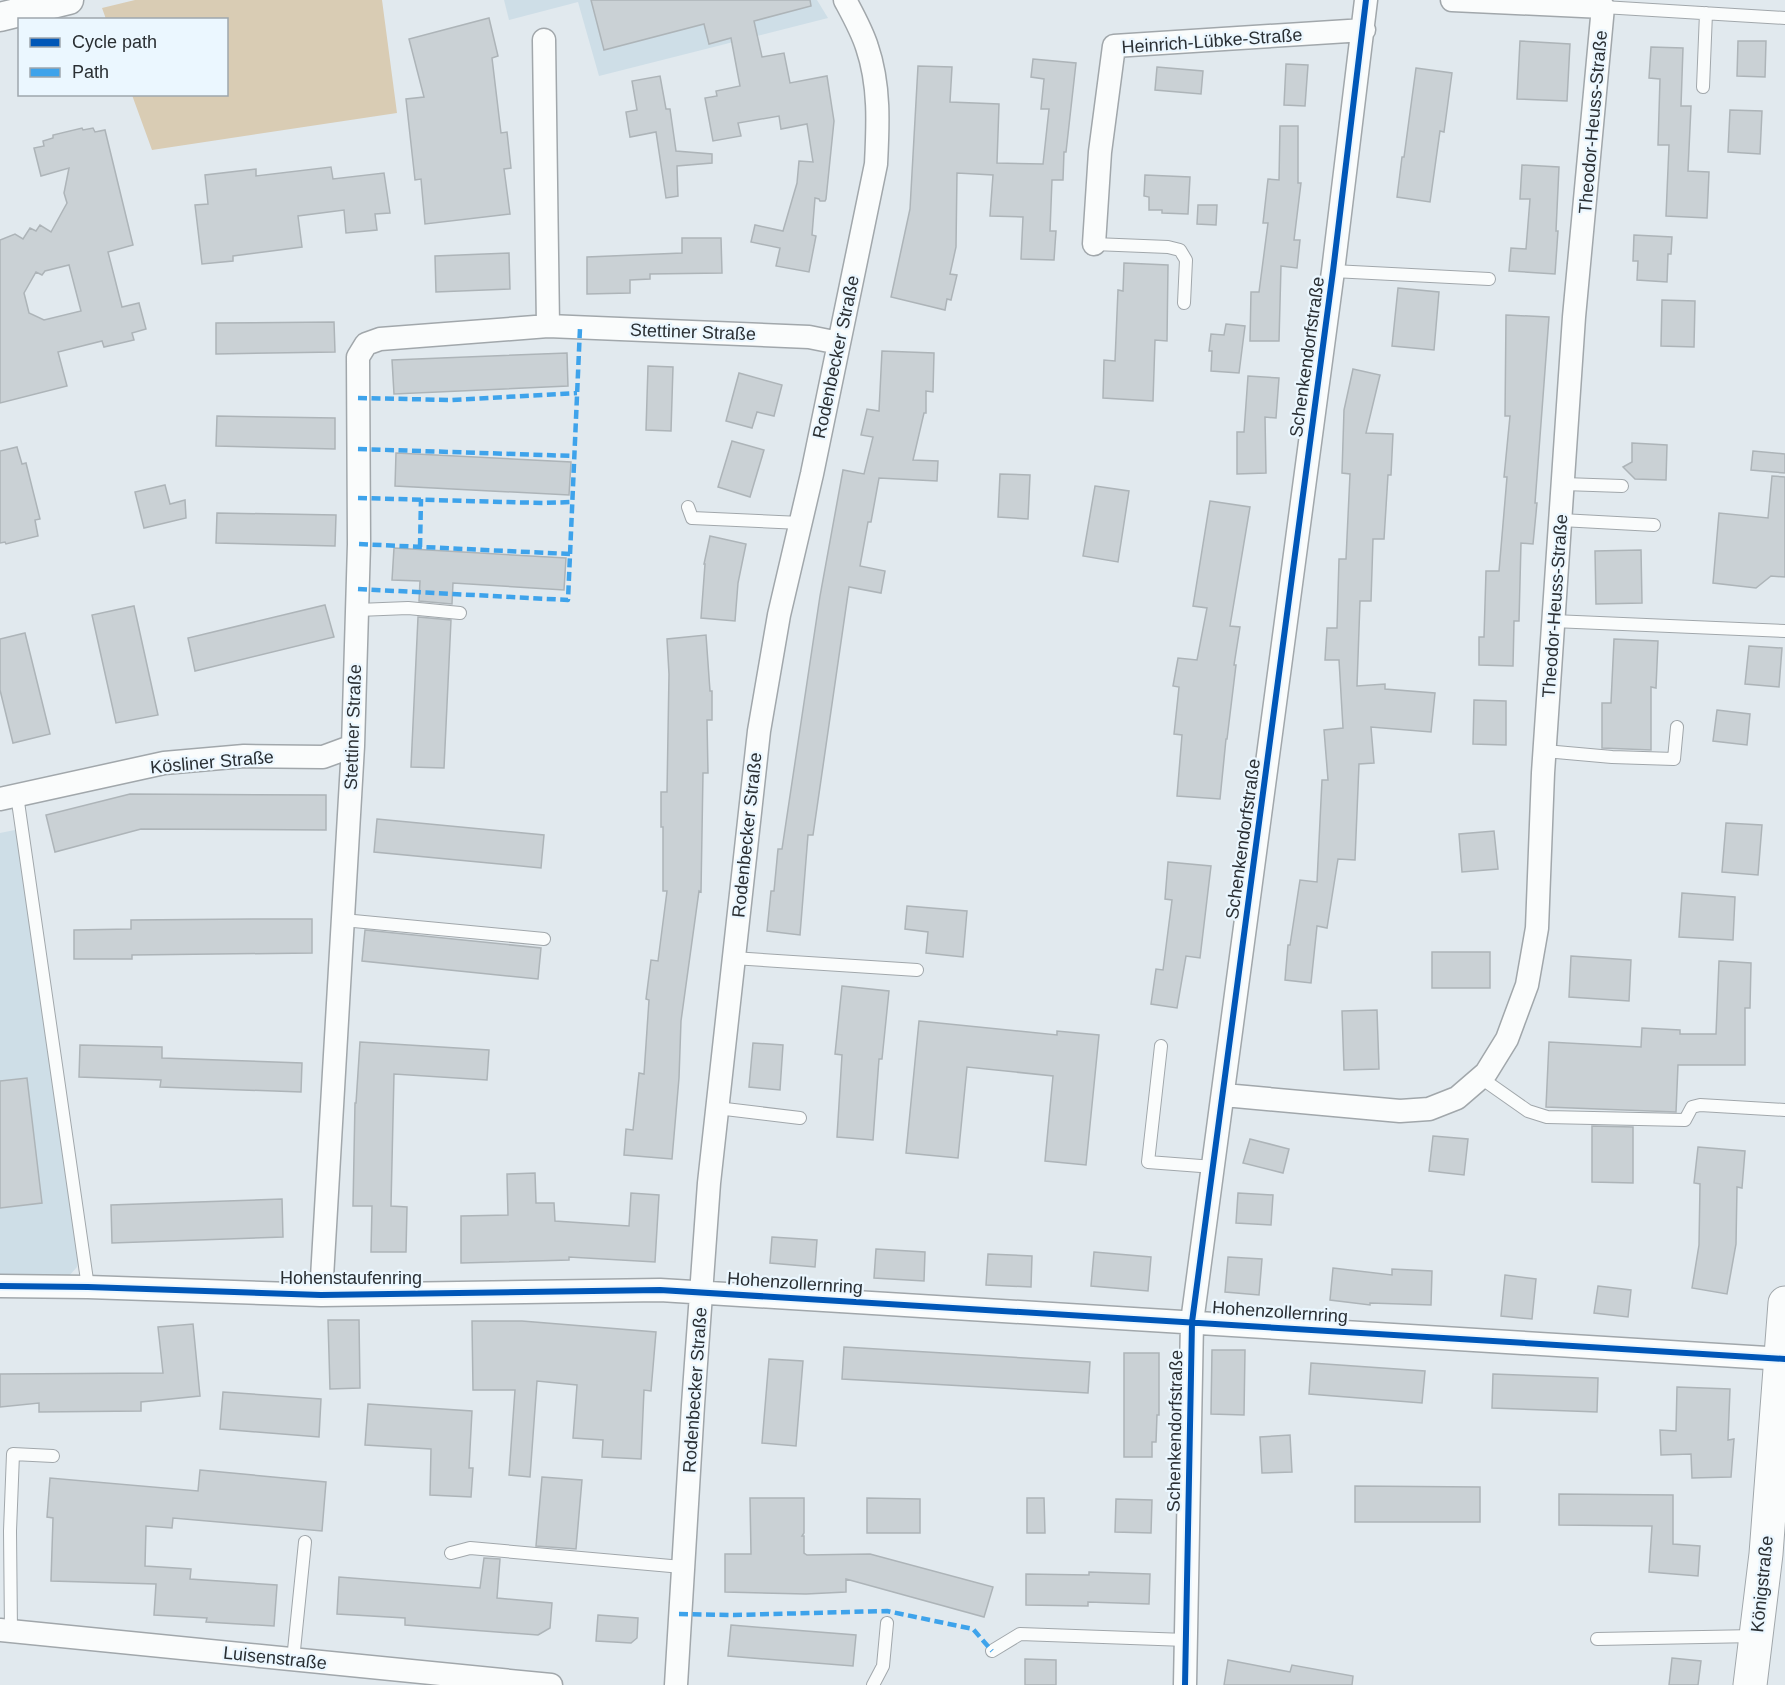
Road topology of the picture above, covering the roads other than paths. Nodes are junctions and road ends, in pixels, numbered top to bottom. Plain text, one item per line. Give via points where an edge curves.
1 (69, 0) edge
2 (845, 0) edge
3 (1366, 0) edge
4 (1452, 0) edge
5 (1603, 7) junction
6 (1706, 13) junction
7 (0, 17) edge
8 (1785, 18) edge
9 (1364, 30) junction
10 (544, 40) dead end
11 (1704, 87) dead end
12 (1094, 244) joint
13 (1333, 271) junction
14 (1489, 279) dead end
15 (1184, 303) dead end
16 (548, 326) junction
17 (839, 343) junction
18 (1564, 484) junction
19 (1622, 486) dead end
20 (688, 507) dead end
21 (1561, 520) junction
22 (801, 524) junction
23 (1654, 525) dead end
24 (358, 610) junction
25 (460, 613) dead end
26 (1553, 621) junction
27 (1785, 631) edge
28 (1677, 727) dead end
29 (353, 746) junction
30 (1545, 751) junction
31 (9, 797) edge
32 (343, 920) junction
33 (544, 939) dead end
34 (733, 958) junction
35 (917, 970) dead end
36 (1161, 1046) dead end
37 (1480, 1078) junction
38 (1224, 1095) junction
39 (717, 1108) junction
40 (1785, 1110) edge
41 (800, 1118) dead end
42 (1214, 1167) junction
43 (0, 1286) edge
44 (88, 1287) junction
45 (702, 1292) junction
46 (321, 1295) junction
47 (1785, 1303) edge
48 (1192, 1322) junction
49 (1783, 1359) edge
50 (53, 1456) dead end
51 (305, 1542) dead end
52 (451, 1553) dead end
53 (682, 1567) junction
54 (887, 1623) dead end
55 (6, 1631) edge
56 (1757, 1636) junction
57 (1597, 1639) dead end
58 (1186, 1640) junction
59 (992, 1651) dead end
60 (293, 1660) junction
61 (551, 1685) edge
62 (676, 1685) edge
63 (873, 1685) edge
64 (1185, 1685) edge
65 (1750, 1685) edge

1 - 7 street
2 - 17 street, Rodenbecker Straße via 867,47 875,77 878,120 876,164
3 - 9 street, Schenkendorfstraße
4 - 5 street, Theodor-Heuss-Straße
5 - 6 lane
5 - 18 street, Theodor-Heuss-Straße via 1574,317
6 - 8 lane
6 - 11 lane
9 - 12 street, Heinrich-Lübke-Straße via 1114,46 1100,152
9 - 13 street, Schenkendorfstraße
10 - 16 street
12 - 15 lane via 1180,250 1186,260
13 - 14 lane
13 - 38 street, Schenkendorfstraße
16 - 17 street, Stettiner Straße via 808,337
16 - 24 street, Stettiner Straße via 380,339 366,344 358,357
17 - 22 street, Rodenbecker Straße
18 - 19 lane
18 - 21 street, Theodor-Heuss-Straße
20 - 22 lane via 692,519
21 - 23 lane
21 - 26 street, Theodor-Heuss-Straße
22 - 34 street, Rodenbecker Straße via 779,615 759,731
24 - 25 lane via 408,608
24 - 29 street, Stettiner Straße
26 - 27 lane
26 - 30 street, Theodor-Heuss-Straße
28 - 30 lane via 1674,759
29 - 31 street, Kösliner Straße via 323,757 244,756 165,763
29 - 32 street, Stettiner Straße
30 - 37 street, Theodor-Heuss-Straße via 1537,928 1527,985 1507,1040
31 - 44 lane
32 - 33 lane
32 - 46 street, Stettiner Straße
34 - 35 lane
34 - 39 street, Rodenbecker Straße
36 - 42 lane via 1148,1162
37 - 38 street, Theodor-Heuss-Straße via 1457,1098 1429,1109 1400,1112
37 - 40 lane via 1528,1111 1547,1117 1685,1120 1692,1107 1700,1105
38 - 42 street, Schenkendorfstraße
39 - 41 lane
39 - 45 street, Rodenbecker Straße
42 - 48 street, Schenkendorfstraße
43 - 44 street, Hohenstaufenring
44 - 46 street, Hohenstaufenring
45 - 46 street, Hohenstaufenring
45 - 48 street, Hohenzollernring
45 - 53 street, Rodenbecker Straße
47 - 49 main road, Königstraße
48 - 49 street, Hohenzollernring
48 - 58 street, Schenkendorfstraße
49 - 56 main road, Königstraße
50 - 55 lane via 13,1454
51 - 60 lane
52 - 53 lane via 470,1548
53 - 62 street, Rodenbecker Straße
54 - 63 lane via 884,1666
55 - 60 street, Luisenstraße
56 - 57 lane
56 - 65 main road, Königstraße
58 - 59 lane via 1020,1634
58 - 64 street, Schenkendorfstraße
60 - 61 street, Luisenstraße

